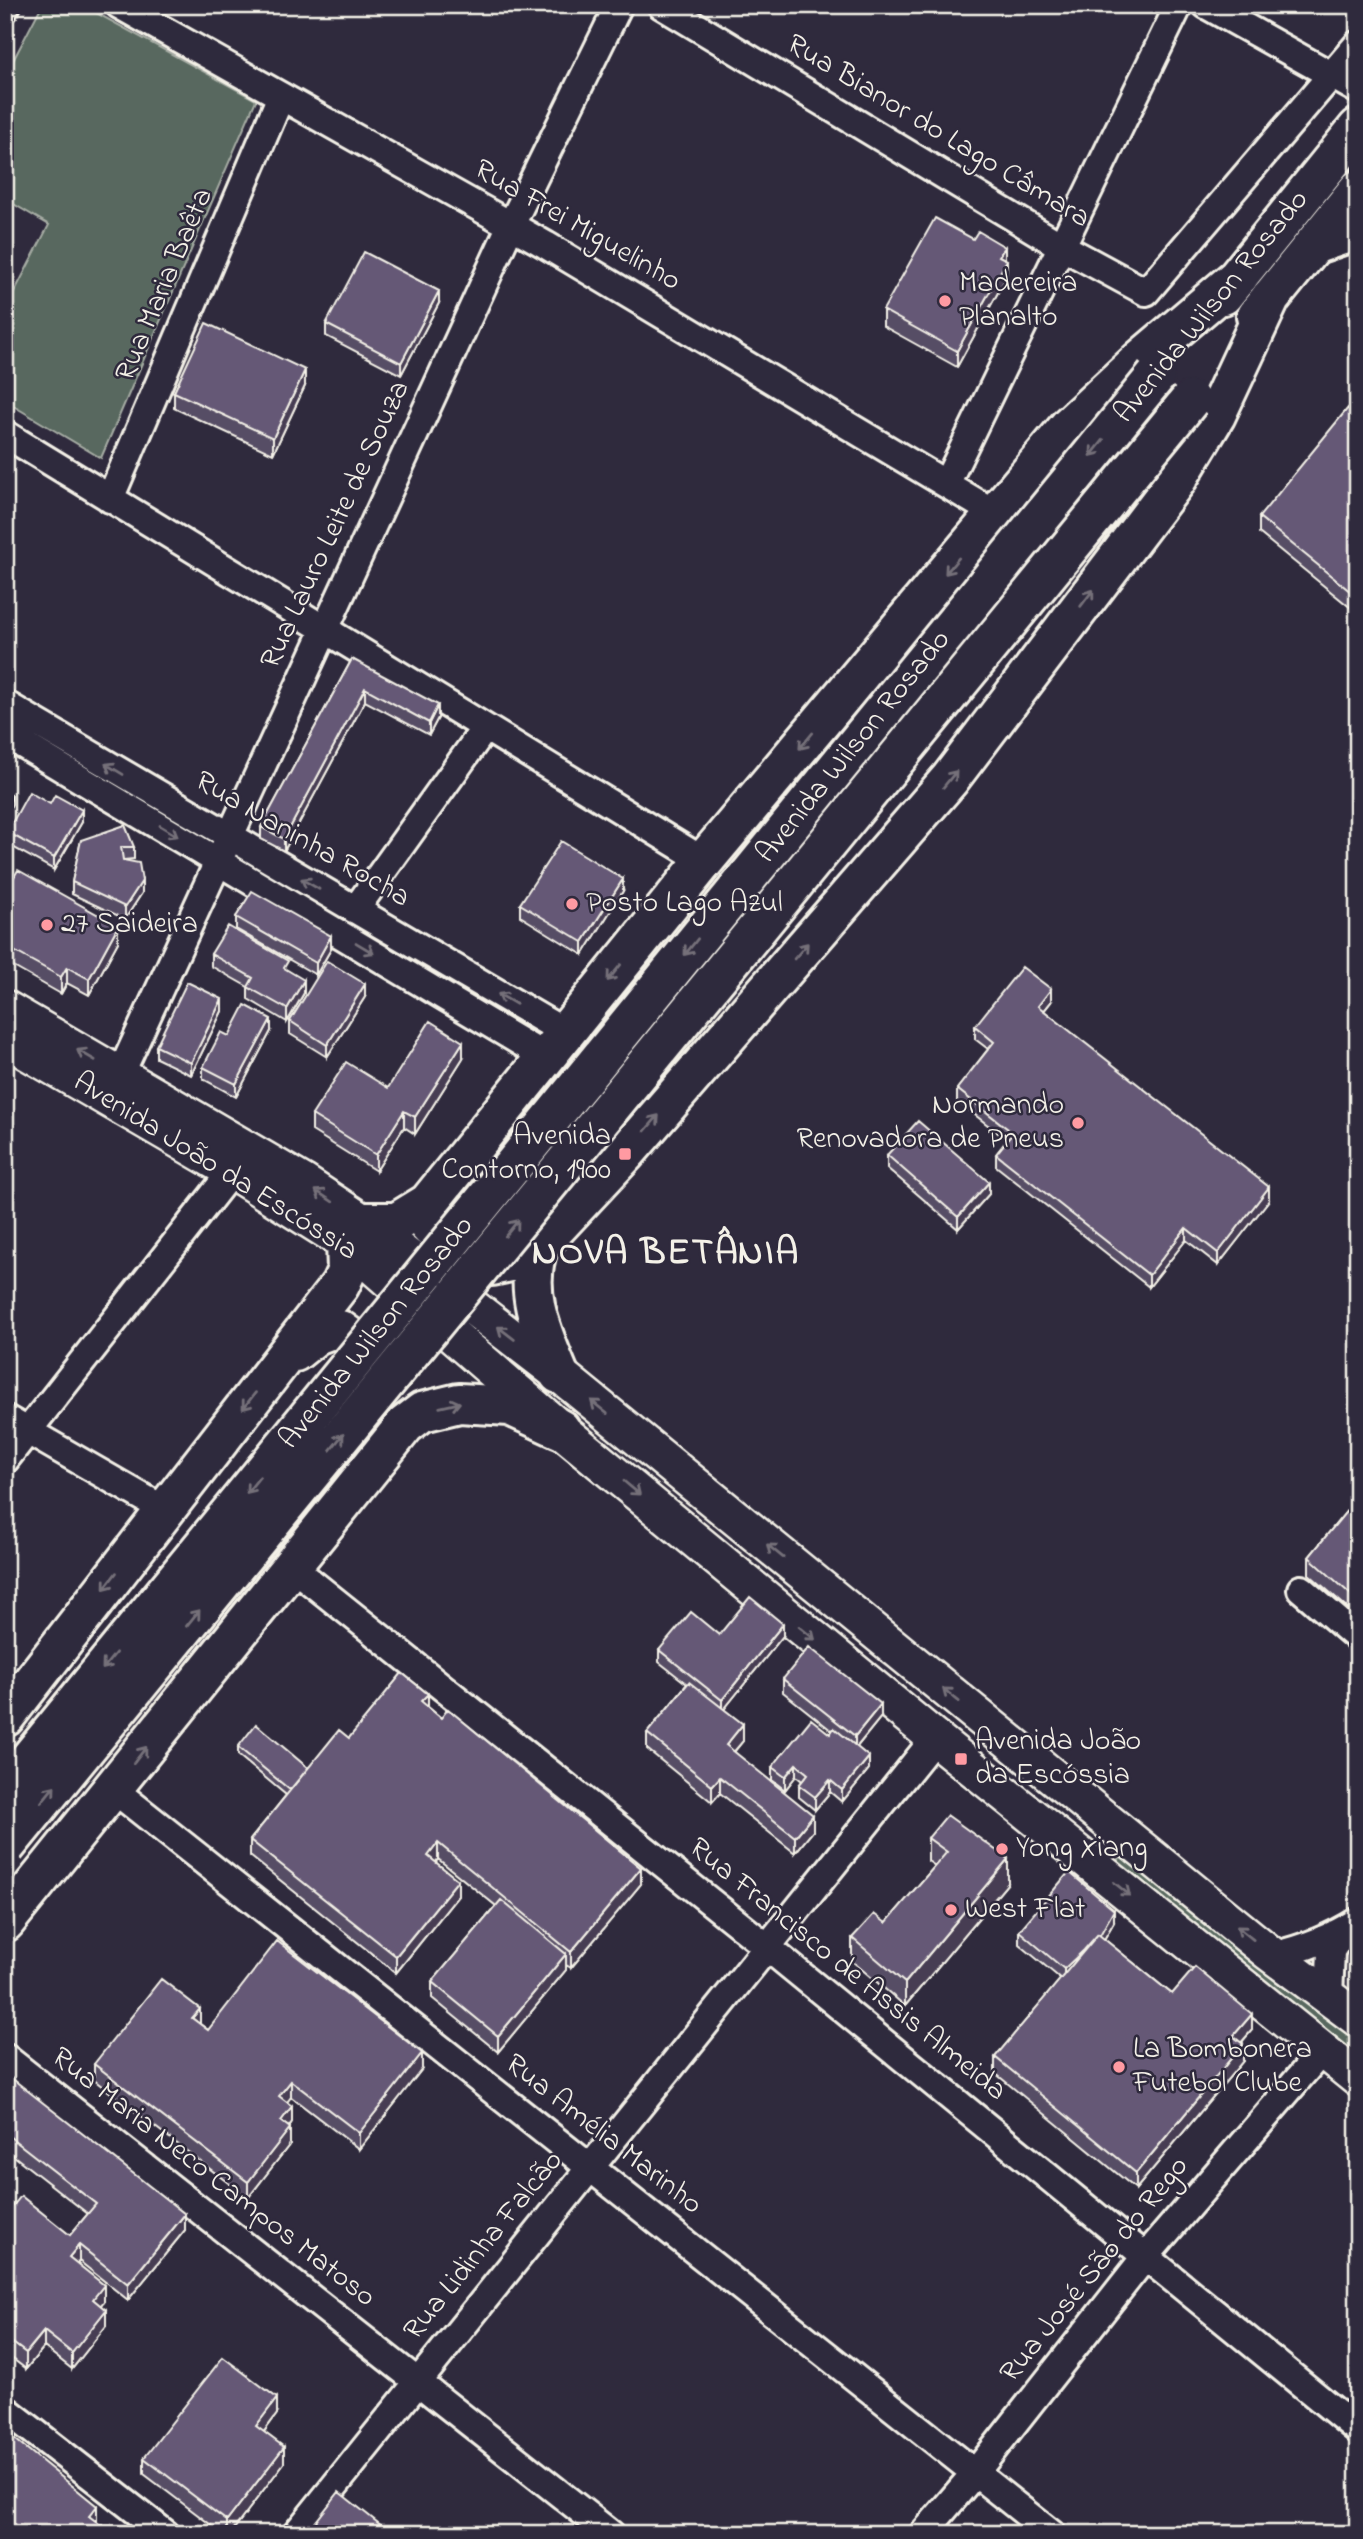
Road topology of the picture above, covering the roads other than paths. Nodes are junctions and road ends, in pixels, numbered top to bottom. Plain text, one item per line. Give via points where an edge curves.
1 (119, 5) edge
2 (619, 5) edge
3 (661, 5) edge
4 (1179, 5) edge
5 (1206, 5) edge
6 (1358, 44) edge
7 (1331, 76) junction
8 (1358, 90) edge
9 (281, 96) junction
10 (1358, 128) edge
11 (1358, 190) edge
12 (511, 225) junction
13 (1358, 236) edge
14 (1061, 246) junction
15 (1306, 253) junction
16 (1239, 276) junction
17 (1271, 297) junction
18 (5, 434) edge
19 (946, 484) junction
20 (110, 499) junction
21 (996, 514) junction
22 (324, 630) junction
23 (5, 704) edge
24 (485, 728) junction
25 (5, 734) edge
26 (224, 848) junction
27 (704, 861) junction
28 (355, 910) junction
29 (5, 1008) edge
30 (5, 1039) edge
31 (556, 1046) junction
32 (120, 1075) junction
33 (232, 1171) junction
34 (428, 1203) junction
35 (355, 1232) junction
36 (539, 1245) junction
37 (274, 1369) junction
38 (559, 1374) junction
39 (5, 1418) edge
40 (560, 1429) junction
41 (28, 1431) junction
42 (376, 1460) junction
43 (5, 1461) edge
44 (165, 1510) junction
45 (290, 1566) junction
46 (1301, 1589) dead end
47 (777, 1608) junction
48 (1358, 1638) edge
49 (920, 1670) junction
50 (5, 1717) edge
51 (935, 1738) junction
52 (992, 1785) junction
53 (5, 1789) edge
54 (113, 1789) junction
55 (1118, 1831) junction
56 (5, 1847) edge
57 (5, 1922) edge
58 (1351, 1926) edge
59 (767, 1947) junction
60 (1272, 1956) junction
61 (1329, 1996) junction
62 (1358, 2019) edge
63 (1322, 2051) junction
64 (5, 2057) edge
65 (1355, 2075) edge
66 (590, 2167) junction
67 (1145, 2257) junction
68 (417, 2381) junction
69 (5, 2409) edge
70 (1358, 2430) edge
71 (975, 2473) junction
72 (166, 2534) edge
73 (296, 2534) edge
74 (611, 2534) edge
75 (923, 2534) edge
76 (1052, 2534) edge

1 - 9 street, Rua Frei Miguelinho
2 - 12 street, Rua Lauro Leite de Souza
3 - 14 street, Rua Bianor do Lago Câmara
4 - 14 street
5 - 7 street
6 - 7 street
7 - 8 street
7 - 14 street, Rua Bianor do Lago Câmara via 1146,292
9 - 12 street, Rua Frei Miguelinho
9 - 20 street, Rua Maria Baêta
10 - 16 highway, Avenida Wilson Rosado
11 - 15 highway, Avenida Wilson Rosado
12 - 19 street, Rua Frei Miguelinho
12 - 22 street, Rua Lauro Leite de Souza
13 - 15 street
14 - 19 street
15 - 17 highway, Avenida Wilson Rosado
16 - 21 highway via 1070,425
16 -> 53 highway, Avenida Wilson Rosado, bridge
36 -> 17 highway via 625,1154 950,779 1176,481 1216,415
56 -> 17 highway, Avenida Wilson Rosado, bridge
18 - 20 street
19 - 21 street, Rua Frei Miguelinho
20 - 22 street
21 -> 27 highway
22 - 24 street
22 - 26 street, Rua Lauro Leite de Souza
26 -> 23 street, Rua Naninha Rocha
24 - 27 street
24 - 28 street
25 -> 26 street, Rua Naninha Rocha
28 -> 26 street, Rua Naninha Rocha
26 -> 31 street, Rua Naninha Rocha
26 - 32 street, Rua Lauro Leite de Souza
27 -> 31 highway
31 -> 28 street, Rua Naninha Rocha
32 -> 29 main road, Avenida João da Escóssia
30 - 33 main road, Avenida João da Escóssia
31 - 34 highway
35 -> 32 main road, Avenida João da Escóssia via 303,1182
33 - 35 main road, Avenida João da Escóssia
33 - 41 street
34 - 35 highway via 397,1222
34 - 36 highway via 428,1225 450,1249 476,1263 504,1265 520,1260
35 - 37 highway via 340,1285
38 -> 35 main road, Avenida João da Escóssia
35 - 40 main road, Avenida João da Escóssia
36 - 38 highway via 532,1281 535,1307
37 - 42 highway via 329,1330 340,1330 389,1365 403,1382 403,1406
37 -> 44 highway
49 -> 38 main road, Avenida João da Escóssia
39 - 41 street
42 -> 40 highway via 405,1424 422,1412 459,1403 510,1406
40 -> 47 main road, Avenida João da Escóssia
41 - 43 street
41 - 44 street
42 - 45 highway
44 -> 50 highway
54 -> 45 highway
45 - 59 street, Rua Francisco de Assis Almeida
46 - 48 street
47 - 49 main road via 784,1591 797,1589 871,1648
47 -> 51 main road, Avenida João da Escóssia
55 -> 49 main road, Avenida João da Escóssia
51 - 52 main road, Avenida João da Escóssia
51 - 59 street, Rua Lidinha Falcão
52 - 55 main road via 1040,1810 1081,1842 1101,1847
52 -> 63 main road, Avenida João da Escóssia
54 - 57 highway
54 - 66 street, Rua Amélia Marinho
60 -> 55 main road, Avenida João da Escóssia
58 - 60 street
58 - 61 street via 1331,1951
59 - 66 street, Rua Lidinha Falcão
59 - 67 street, Rua Francisco de Assis Almeida
60 - 61 main road, Avenida João da Escóssia
61 - 62 main road, Avenida João da Escóssia
63 - 65 main road, Avenida João da Escóssia
63 - 67 street, Rua José São do Rego
64 - 68 street, Rua Maria Neco Campos Matoso
66 - 68 street, Rua Lidinha Falcão
66 - 71 street, Rua Amélia Marinho
67 - 70 street, Rua Francisco de Assis Almeida
67 - 71 street, Rua José São do Rego
68 - 73 street, Rua Lidinha Falcão
68 - 74 street, Rua Maria Neco Campos Matoso
69 - 72 street
71 - 75 street, Rua José São do Rego
71 - 76 street, Rua Amélia Marinho

